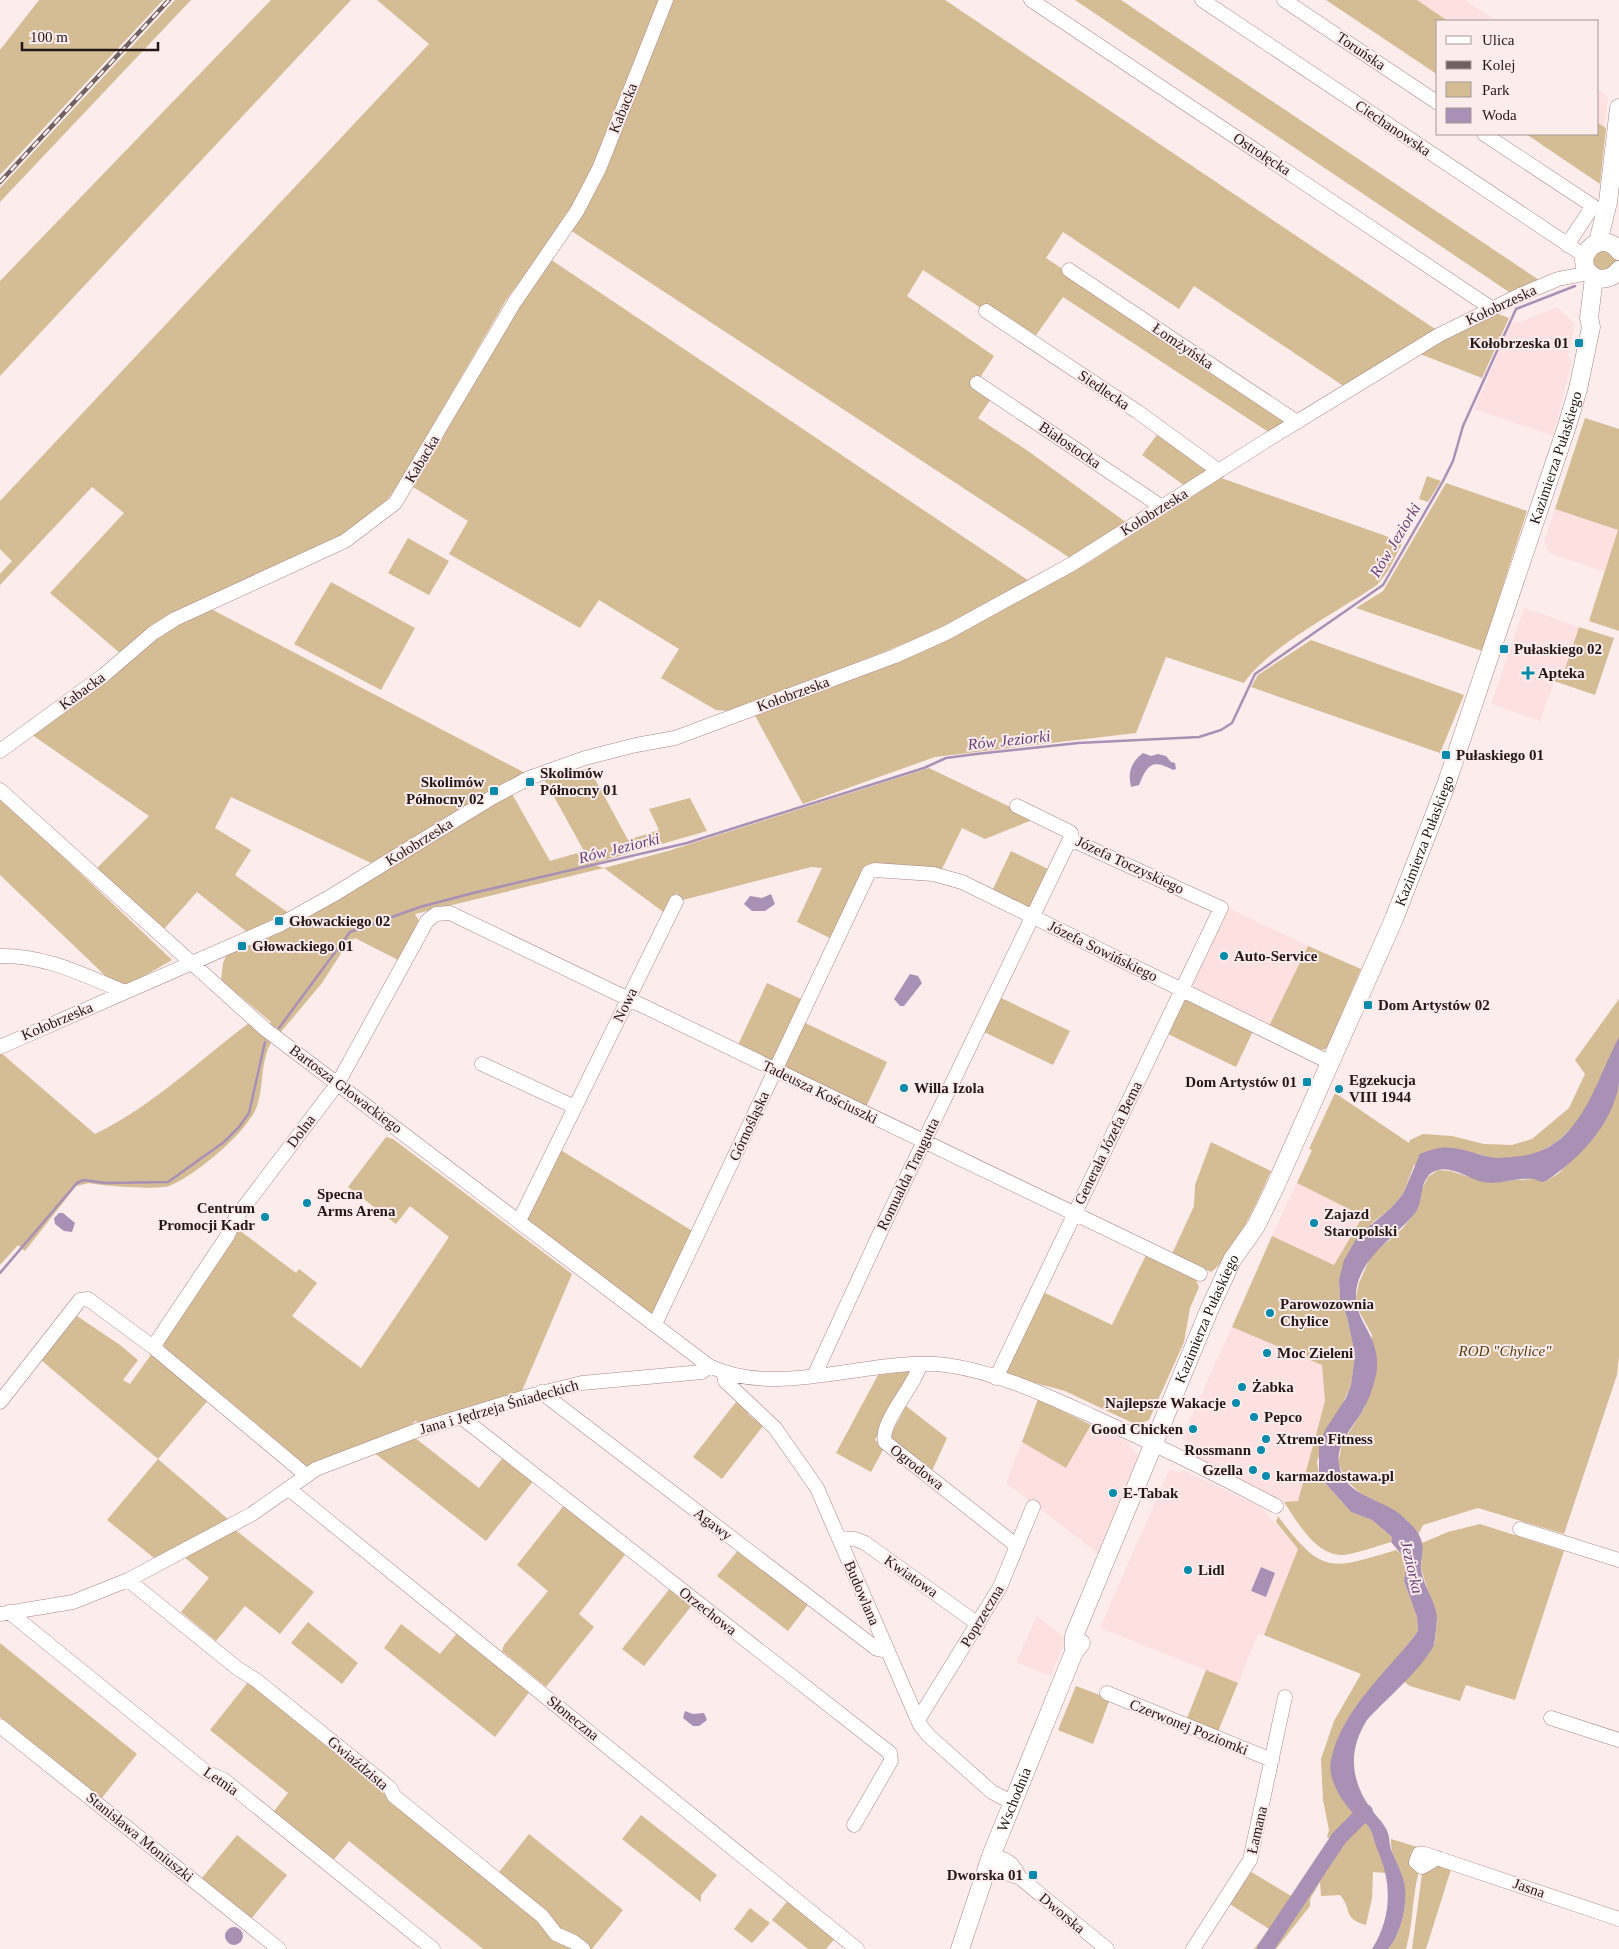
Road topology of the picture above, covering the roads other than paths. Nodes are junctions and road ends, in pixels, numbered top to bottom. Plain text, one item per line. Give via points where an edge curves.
1 (666, 0) edge
2 (1031, 0) edge
3 (1202, 0) edge
4 (1284, 0) edge
5 (1436, 102) edge
6 (1619, 108) edge
7 (1486, 135) edge
8 (1600, 204) junction
9 (1567, 245) junction
10 (1613, 247) edge
11 (1596, 269) edge
12 (1069, 270) dead end
13 (1492, 308) junction
14 (986, 311) dead end
15 (977, 383) dead end
16 (1297, 422) junction
17 (1219, 471) junction
18 (1162, 507) junction
19 (0, 751) edge
20 (0, 790) edge
21 (1017, 806) dead end
22 (1070, 839) junction
23 (869, 872) joint
24 (676, 902) dead end
25 (1221, 908) joint
26 (440, 913) joint
27 (1033, 917) junction
28 (0, 956) edge
29 (191, 962) junction
30 (1182, 990) junction
31 (125, 992) junction
32 (628, 999) junction
33 (0, 1047) edge
34 (1329, 1062) junction
35 (482, 1064) dead end
36 (776, 1070) junction
37 (338, 1083) junction
38 (574, 1107) junction
39 (924, 1142) junction
40 (1074, 1214) junction
41 (519, 1221) junction
42 (1200, 1274) dead end
43 (655, 1324) junction
44 (153, 1347) junction
45 (920, 1364) junction
46 (710, 1366) junction
47 (724, 1372) junction
48 (814, 1376) junction
49 (996, 1378) junction
50 (542, 1392) junction
51 (0, 1402) edge
52 (460, 1417) junction
53 (1157, 1446) junction
54 (306, 1475) junction
55 (289, 1489) junction
56 (1033, 1506) dead end
57 (1276, 1506) dead end
58 (1520, 1529) dead end
59 (839, 1538) junction
60 (1017, 1546) junction
61 (1619, 1560) edge
62 (128, 1580) junction
63 (5, 1613) edge
64 (978, 1624) junction
65 (887, 1651) junction
66 (1106, 1693) dead end
67 (1285, 1697) dead end
68 (1551, 1718) dead end
69 (918, 1720) junction
70 (0, 1726) edge
71 (1619, 1740) edge
72 (1272, 1760) junction
73 (1012, 1803) junction
74 (854, 1825) dead end
75 (992, 1856) junction
76 (1438, 1858) dead end
77 (1619, 1919) edge
78 (279, 1949) edge
79 (433, 1949) edge
80 (583, 1949) edge
81 (857, 1949) edge
82 (960, 1949) edge
83 (1107, 1949) edge
84 (1193, 1949) edge

1 - 19 street, Kabacka via 599,169 578,211 514,303 395,503 345,540 175,619
2 - 13 street, Ostrołęcka
3 - 9 street, Ciechanowska
4 - 5 street, Toruńska
6 - 8 main road
7 - 8 street
8 - 9 street
8 - 10 main road
9 - 11 street, Ciechanowska
10 - 11 main road via 1590,247
11 - 13 street, Kołobrzeska via 1558,279
11 - 34 main road, Kazimierza Pułaskiego via 1589,318 1591,328 1578,390 1446,786 1394,919
12 - 16 street, Łomżyńska
13 - 16 street, Kołobrzeska via 1439,335
14 - 17 street, Siedlecka via 1138,412
15 - 18 street, Białostocka
16 - 17 street, Kołobrzeska
17 - 18 street, Kołobrzeska
18 - 29 street, Kołobrzeska via 1072,564 992,609 895,656 675,738 585,758 529,778 281,924
20 - 29 street, Bartosza Głowackiego
21 - 22 street, Józefa Toczyskiego via 1068,830
22 - 25 street, Józefa Toczyskiego
22 - 27 street, Romualda Traugutta
23 - 27 street, Józefa Sowińskiego via 881,869 946,876
23 - 36 street, Górnośląska
24 - 32 street, Nowa
25 - 30 street, Generała Józefa Bema
26 - 32 street, Tadeusza Kościuszki via 450,914
26 - 37 street, Dolna via 427,921
27 - 30 street, Józefa Sowińskiego
27 - 39 street, Romualda Traugutta
28 - 31 street via 50,962
29 - 31 street, Kołobrzeska
29 - 37 street, Bartosza Głowackiego via 265,1029
30 - 34 street, Józefa Sowińskiego
30 - 40 street, Generała Józefa Bema
31 - 33 street, Kołobrzeska
32 - 36 street, Tadeusza Kościuszki
32 - 38 street, Nowa
34 - 53 main road, Kazimierza Pułaskiego via 1250,1245
35 - 38 street
36 - 39 street, Tadeusza Kościuszki
36 - 43 street, Górnośląska
37 - 41 street, Bartosza Głowackiego
37 - 44 street, Dolna via 236,1219
38 - 41 street, Nowa
39 - 40 street, Tadeusza Kościuszki
39 - 48 street, Romualda Traugutta
40 - 42 street, Tadeusza Kościuszki
40 - 49 street, Generała Józefa Bema
41 - 43 street, Bartosza Głowackiego
43 - 46 street, Bartosza Głowackiego
44 - 51 street via 92,1301 83,1299
44 - 54 street
45 - 48 street
45 - 49 street via 957,1367
45 - 60 street, Ogrodowa via 890,1420 884,1434 885,1442
46 - 47 street
46 - 50 street, Jana i Jędrzeja Śniadeckich via 702,1372 602,1380
47 - 48 street via 771,1379
47 - 59 street, Budowlana via 725,1381 775,1428 804,1466
49 - 53 street via 1035,1390
50 - 52 street, Jana i Jędrzeja Śniadeckich
50 - 65 street, Agawy via 877,1649
52 - 54 street, Jana i Jędrzeja Śniadeckich via 351,1454
52 - 74 street, Orzechowa via 890,1753 891,1761
53 - 57 street
53 - 73 main road, Wschodnia via 1082,1642 1074,1652
54 - 55 street, Jana i Jędrzeja Śniadeckich
55 - 62 street, Jana i Jędrzeja Śniadeckich via 252,1514
55 - 81 street, Słoneczna
56 - 60 street, Poprzeczna
58 - 61 street
59 - 64 street, Kwiatowa via 866,1544
59 - 65 street, Budowlana
60 - 64 street, Poprzeczna via 1000,1587
62 - 63 street, Jana i Jędrzeja Śniadeckich via 73,1602
62 - 80 street, Gwiaździsta via 390,1788 394,1796 542,1916 556,1934
63 - 79 street, Letnia via 206,1772 224,1780
64 - 69 street, Poprzeczna
65 - 69 street, Budowlana
66 - 72 street, Czerwonej Poziomki
67 - 72 street, Łamana
68 - 71 street
69 - 73 street, Budowlana via 929,1736 964,1768 992,1792
70 - 78 street, Stanisława Moniuszki
72 - 84 street, Łamana via 1250,1860
73 - 75 main road, Wschodnia
75 - 82 main road, Wschodnia
75 - 83 street, Dworska via 1003,1857 1016,1867 1019,1877
76 - 77 street, Jasna

